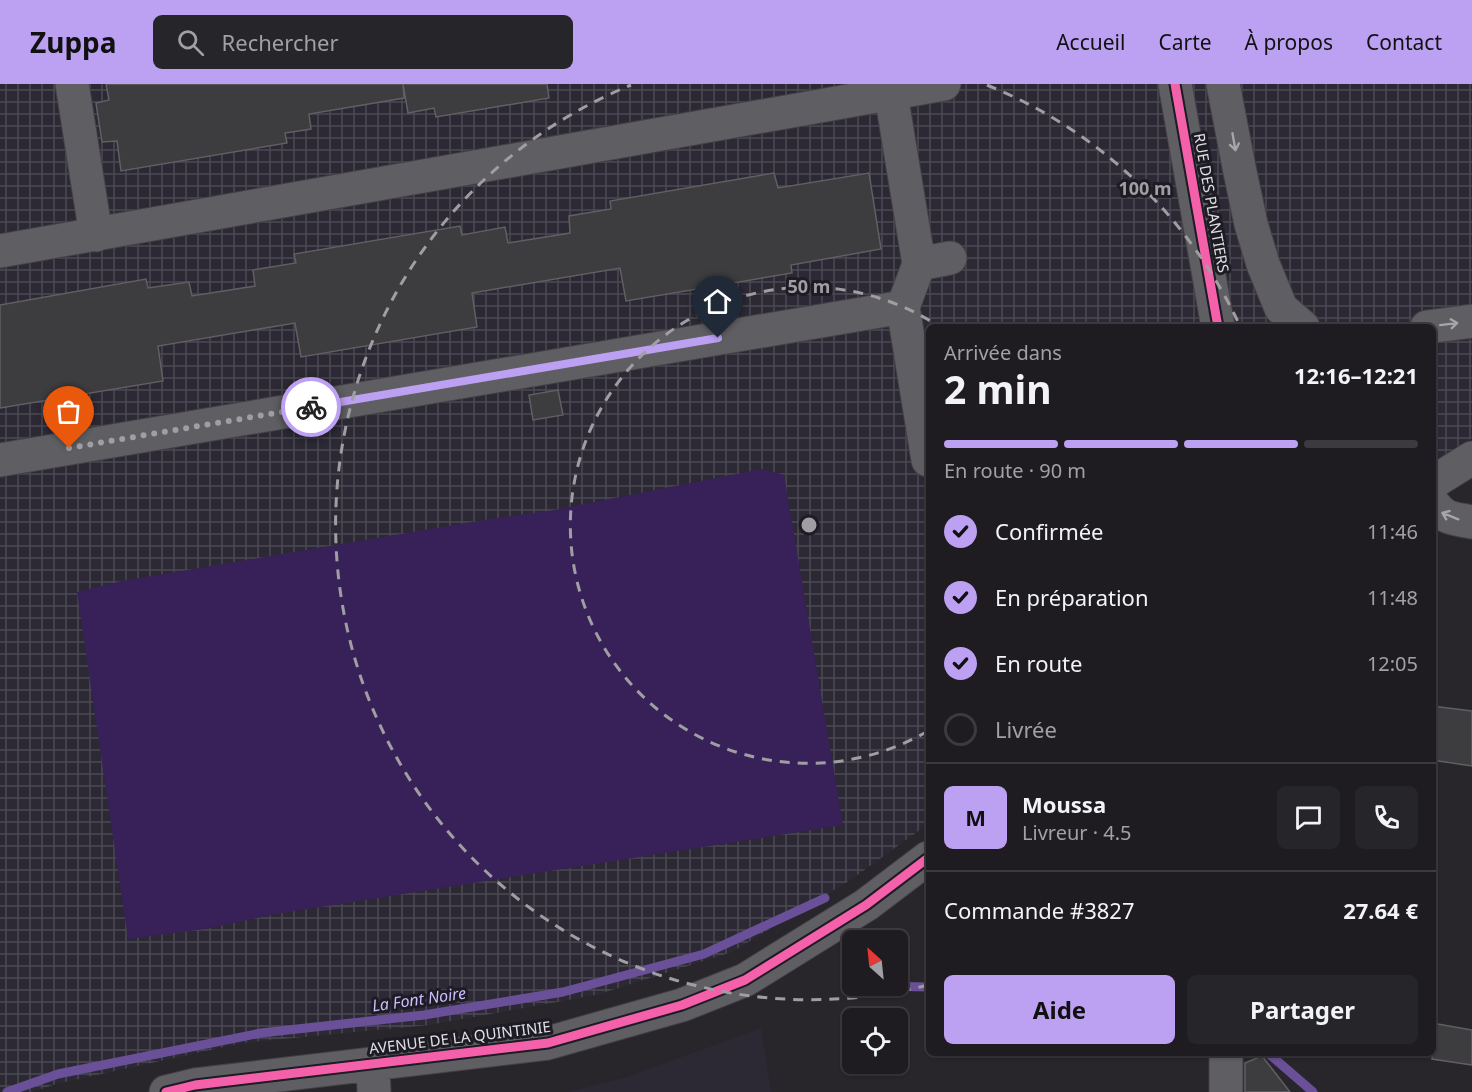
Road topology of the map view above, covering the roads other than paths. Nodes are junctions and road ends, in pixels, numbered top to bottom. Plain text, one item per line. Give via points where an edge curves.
1 (72, 84) edge
2 (944, 84) edge
3 (1175, 84) edge
4 (1223, 84) edge
5 (891, 94) junction
6 (96, 235) junction
7 (0, 251) edge
8 (903, 307) junction
9 (1472, 321) edge
10 (1217, 324) edge
11 (1299, 324) edge
12 (1436, 326) edge
13 (926, 448) edge
14 (1472, 458) edge
15 (0, 459) edge
16 (1436, 480) edge
17 (1436, 507) edge
18 (1472, 522) edge
19 (926, 860) edge
20 (1226, 1056) edge
21 (374, 1078) edge
22 (166, 1092) edge
23 (1226, 1092) edge

1 - 6 street
2 - 5 street
3 - 10 street, RUE DES PLANTIERS
4 -> 11 street via 1251,224 1263,264 1281,308
5 - 6 street
5 - 8 street via 934,261
6 - 7 street
8 - 13 street
8 - 15 street
12 -> 9 street
14 - 16 street
18 -> 17 street via 1447,517
19 - 21 street, AVENUE DE LA QUINTINIE via 866,905 745,980 682,1005 548,1043
20 - 23 street
21 - 22 street, AVENUE DE LA QUINTINIE via 195,1085

